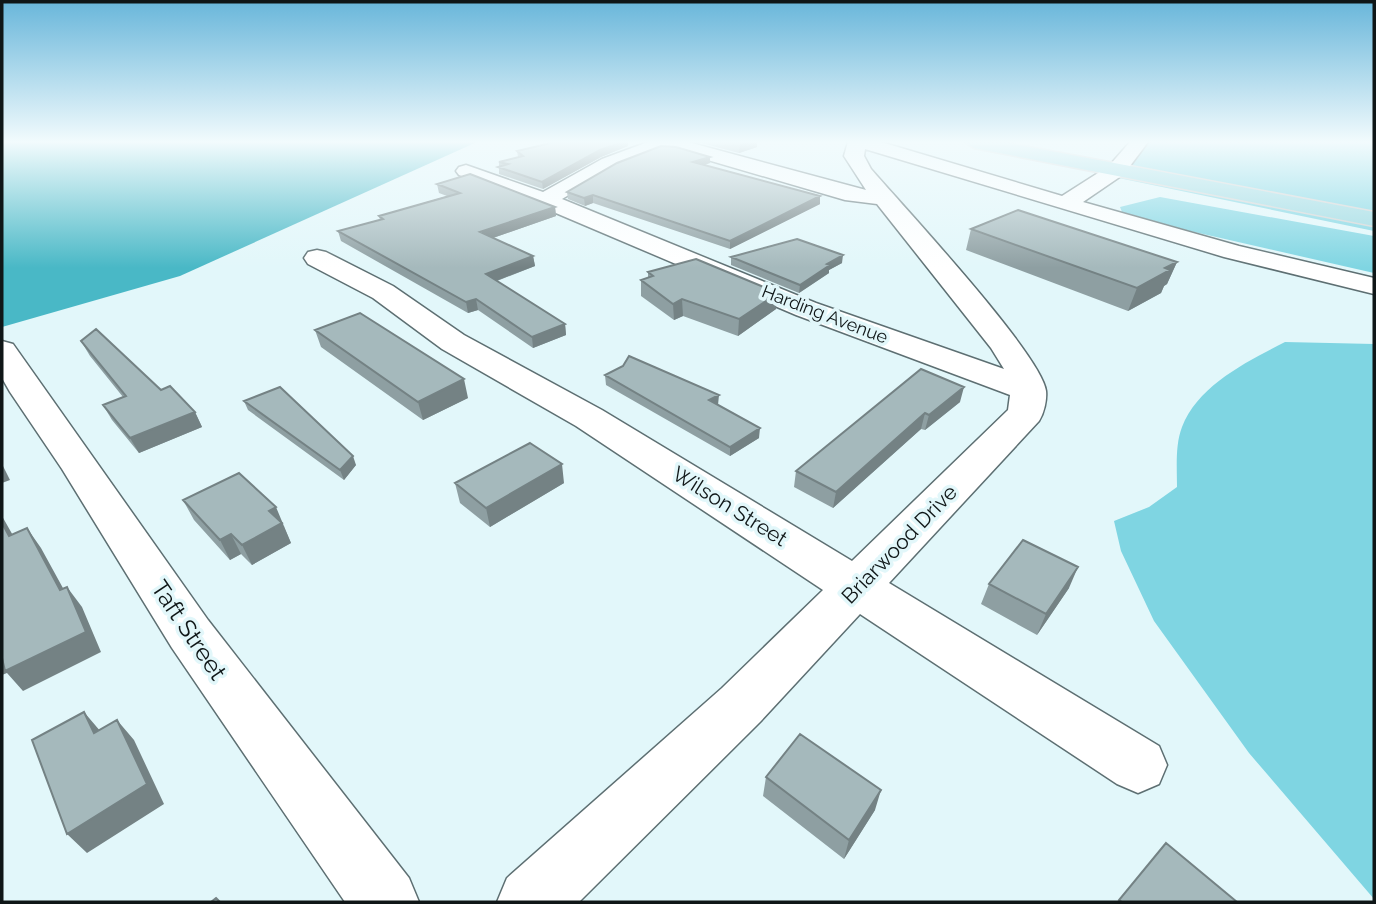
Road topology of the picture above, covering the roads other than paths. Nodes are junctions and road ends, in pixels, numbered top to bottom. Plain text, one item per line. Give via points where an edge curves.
1 (502, 184) edge
2 (573, 184) edge
3 (815, 184) edge
4 (873, 184) edge
5 (998, 184) edge
6 (1094, 184) edge
7 (1195, 184) edge
8 (884, 198) junction
9 (545, 200) junction
10 (1064, 204) junction
11 (1374, 219) edge
12 (317, 258) dead end
13 (1374, 286) edge
14 (2, 351) edge
15 (1030, 390) junction
16 (857, 586) junction
17 (1138, 765) dead end
18 (385, 902) edge
19 (531, 902) edge

1 - 9 street, Harding Avenue
2 - 9 street
3 - 8 street
4 - 8 street
5 - 10 street
6 - 10 street
7 - 11 main road
8 - 15 street via 1003,343
9 - 15 street, Harding Avenue via 806,309
10 - 13 street
12 - 16 street, Wilson Street via 383,292 453,342 589,418
14 - 18 street, Taft Street via 190,634
15 - 16 street, Briarwood Drive via 1026,413
16 - 17 street, Wilson Street
16 - 19 street, Briarwood Drive via 741,705

